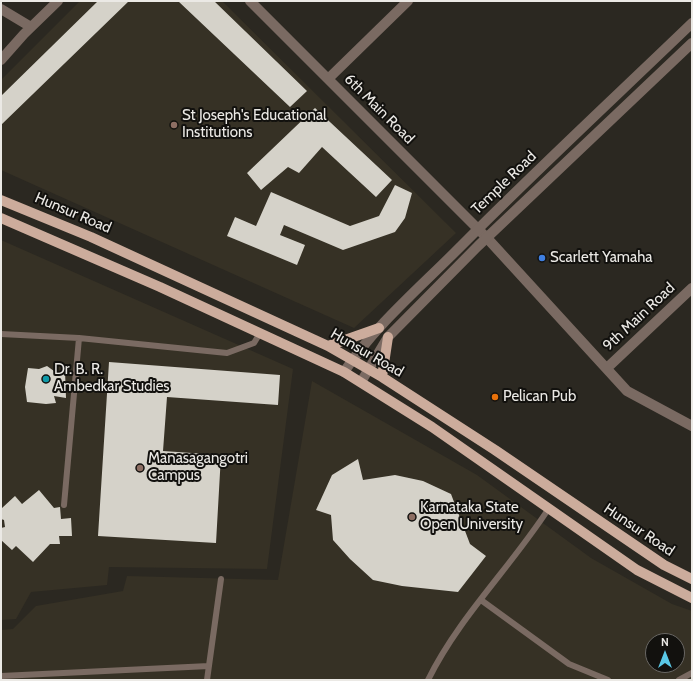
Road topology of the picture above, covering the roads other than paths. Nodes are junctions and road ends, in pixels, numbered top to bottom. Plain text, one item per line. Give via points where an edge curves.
1 (58, 1) edge
2 (250, 1) edge
3 (408, 1) edge
4 (1, 8) edge
5 (692, 23) edge
6 (31, 27) junction
7 (692, 43) edge
8 (1, 60) edge
9 (328, 79) junction
10 (1, 200) edge
11 (1, 218) edge
12 (478, 229) junction
13 (487, 238) junction
14 (692, 288) edge
15 (379, 328) junction
16 (260, 333) junction
17 (1, 334) edge
18 (388, 337) junction
19 (78, 338) junction
20 (328, 346) junction
21 (352, 360) junction
22 (607, 368) junction
23 (369, 369) junction
24 (344, 372) junction
25 (382, 377) junction
26 (361, 382) junction
27 (692, 425) edge
28 (64, 505) dead end
29 (549, 508) junction
30 (221, 579) dead end
31 (692, 579) edge
32 (692, 598) edge
33 (481, 600) junction
34 (209, 666) junction
35 (692, 673) edge
36 (1, 676) edge
37 (207, 680) edge
38 (428, 680) edge
39 (608, 680) edge
40 (679, 680) edge

1 - 6 street
2 - 9 street, 6th Main Road
3 - 9 street
4 - 6 street
5 - 12 street, Temple Road
6 - 8 street
7 - 13 street, Temple Road
9 - 12 street, 6th Main Road
10 - 20 main road, Hunsur Road via 92,236
11 - 16 main road
12 - 13 street, 6th Main Road
12 - 15 street, Temple Road
13 - 18 street, Temple Road
13 - 22 street, 6th Main Road
14 - 22 street, 9th Main Road
15 - 20 main road
15 - 21 street, Temple Road
16 - 19 lane via 254,343 227,353
16 - 24 main road
17 - 19 lane
18 - 23 street, Temple Road
18 - 25 main road
19 - 28 lane
20 - 21 main road, Hunsur Road
21 - 23 main road, Hunsur Road
21 - 24 street, Temple Road
22 - 27 street, 6th Main Road via 627,391
23 - 25 main road, Hunsur Road
23 - 26 street, Temple Road
24 - 26 main road
25 - 31 main road, Hunsur Road via 664,565
26 - 29 main road via 432,427
29 - 32 main road via 637,570
29 - 33 lane
30 - 34 lane
33 - 38 lane via 451,641
33 - 39 lane via 569,664
34 - 36 lane
34 - 37 lane
35 - 40 lane

